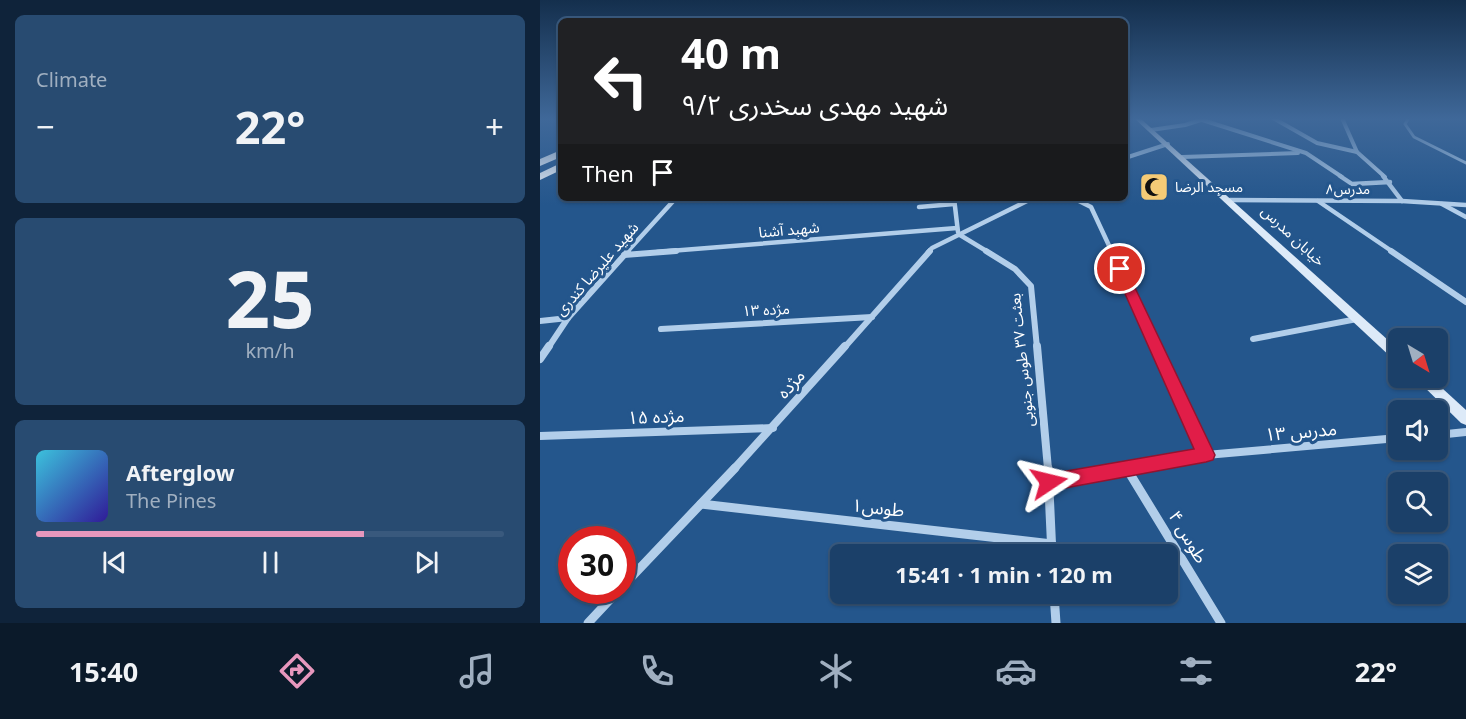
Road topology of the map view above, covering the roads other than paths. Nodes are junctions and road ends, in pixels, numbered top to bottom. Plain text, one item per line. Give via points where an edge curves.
1 (1159, 147) edge
2 (1171, 147) edge
3 (1287, 147) edge
4 (1335, 147) edge
5 (1355, 147) edge
6 (1435, 147) edge
7 (1357, 152) junction
8 (1306, 153) junction
9 (558, 154) edge
10 (1128, 157) edge
11 (1182, 157) junction
12 (1466, 162) edge
13 (540, 163) edge
14 (558, 168) edge
15 (540, 177) edge
16 (1390, 182) junction
17 (1230, 200) junction
18 (673, 201) edge
19 (954, 201) edge
20 (1027, 201) edge
21 (1079, 201) edge
22 (1318, 201) junction
23 (1402, 201) junction
24 (1439, 202) junction
25 (1466, 205) edge
26 (919, 207) dead end
27 (1466, 217) edge
28 (958, 232) junction
29 (624, 255) junction
30 (1466, 302) edge
31 (872, 317) junction
32 (568, 318) junction
33 (1358, 319) junction
34 (540, 321) edge
35 (661, 329) dead end
36 (1253, 339) dead end
37 (1388, 347) edge
38 (540, 359) edge
39 (1433, 388) edge
40 (1466, 419) edge
41 (773, 428) junction
42 (1466, 432) edge
43 (1448, 434) edge
44 (540, 436) edge
45 (1388, 439) edge
46 (1206, 455) junction
47 (1127, 469) junction
48 (1049, 482) junction
49 (701, 504) junction
50 (1052, 544) joint
51 (636, 572) edge
52 (606, 604) edge
53 (1055, 604) edge
54 (588, 623) edge
55 (1056, 623) edge
56 (1221, 623) edge

1 - 10 street
2 - 11 main road, خیابان مدرس
3 - 8 street
4 - 7 street
5 - 7 street
6 - 12 lane
7 - 16 street
8 - 11 street
8 - 16 street via 1352,184
9 - 13 main road
11 - 17 main road, خیابان مدرس
14 - 15 main road
16 - 23 street
17 - 22 street, مدرس۸
17 - 33 main road, خیابان مدرس
18 - 29 street, شهید علیرضا کندری
19 - 26 street
19 - 28 street
20 - 28 street, مژده
21 - 46 street via 1091,207
22 - 23 street, مدرس۸
22 - 30 street
23 - 24 street, مدرس۸
24 - 25 street, مدرس۸
24 - 27 street
28 - 29 street, شهبد آشنا
28 - 31 street, مژده via 932,248
28 - 48 street, بعثت ۳۷ طوس جنوبی via 1015,269 1031,286
29 - 32 street, شهید علیرضا کندری
31 - 35 street, مژده ۱۳
31 - 41 street, مژده
32 - 34 street
32 - 38 street, شهید علیرضا کندری
33 - 36 street
33 - 37 main road, خیابان مدرس
39 - 40 main road
41 - 44 street, مژده ۱۵
41 - 49 street, مژده
42 - 43 street
45 - 46 street, مدرس ۱۳
46 - 47 street, مدرس ۱۳
47 - 48 street, مدرس ۱۳
47 - 56 street, طوس ۴
48 - 50 street, بعثت ۳۷ طوس جنوبی
49 - 50 street, طوس۱
49 - 51 street, مژده
52 - 54 street
53 - 55 street

